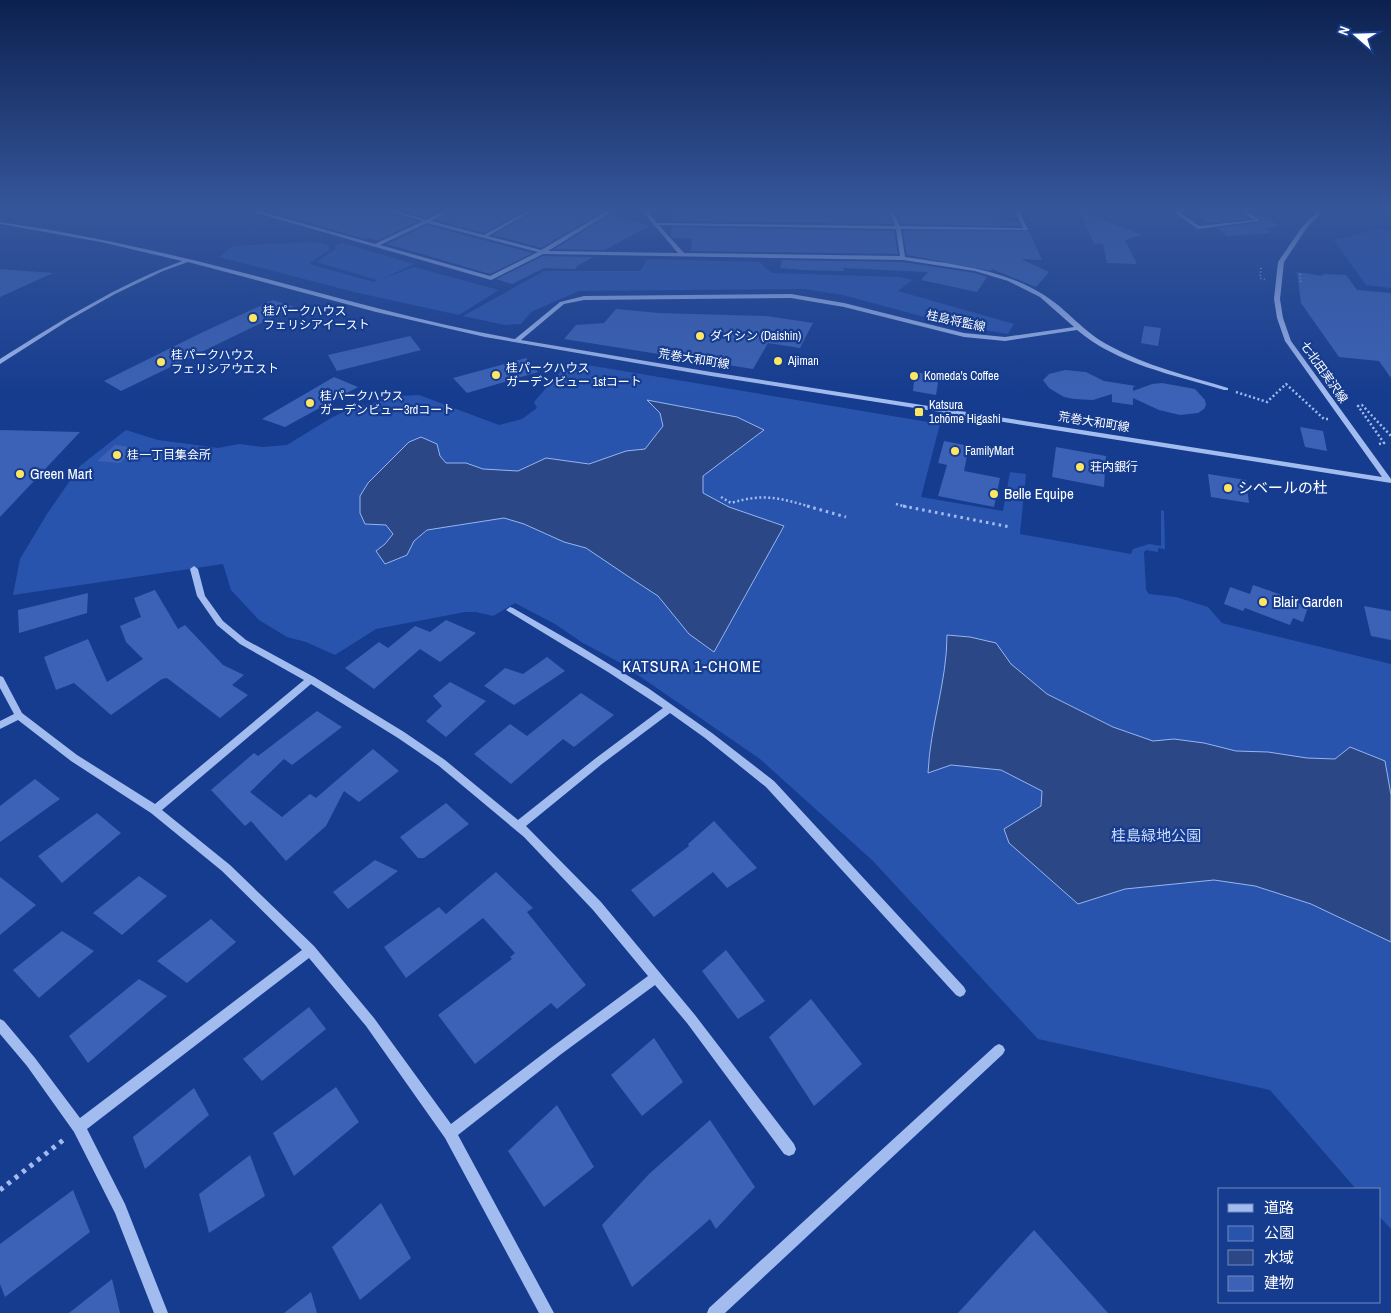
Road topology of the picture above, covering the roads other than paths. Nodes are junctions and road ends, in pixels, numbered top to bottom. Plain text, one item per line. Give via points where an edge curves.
1 (157, 272) edge
2 (235, 272) edge
3 (470, 272) edge
4 (502, 272) edge
5 (983, 272) edge
6 (1280, 272) edge
7 (1078, 328) junction
8 (517, 340) junction
9 (0, 362) edge
10 (1226, 389) road end
11 (1390, 482) edge
12 (194, 569) dead end
13 (510, 610) dead end
14 (0, 679) edge
15 (311, 679) junction
16 (670, 708) junction
17 (19, 715) junction
18 (0, 725) edge
19 (155, 810) junction
20 (518, 826) junction
21 (310, 950) junction
22 (656, 977) junction
23 (960, 991) dead end
24 (0, 1025) edge
25 (999, 1050) dead end
26 (79, 1127) junction
27 (450, 1133) junction
28 (789, 1149) dead end
29 (161, 1313) edge
30 (546, 1313) edge
31 (714, 1313) edge

1 - 9 street via 68,318
2 - 8 street, 荒巻大和町線 via 443,327
3 - 4 street via 491,278
5 - 7 street via 1040,294
6 - 11 street, 七北田実沢線 via 1277,299 1288,341
7 - 8 street, 桂島将監線 via 989,338 964,335 818,299 791,296 614,296 562,303
7 - 10 street via 1118,352
8 - 11 street, 荒巻大和町線
12 - 15 street via 201,596 220,623 243,642
13 - 16 street
14 - 17 street
15 - 19 street
15 - 20 street via 361,708 442,763
16 - 20 street
16 - 23 street via 737,755 770,784
17 - 18 street
17 - 19 street via 74,758
19 - 21 street via 226,868
20 - 22 street via 597,906
21 - 26 street
21 - 27 street via 370,1022
22 - 27 street
22 - 28 street
24 - 26 street
25 - 31 street
26 - 29 street via 120,1209
27 - 30 street

